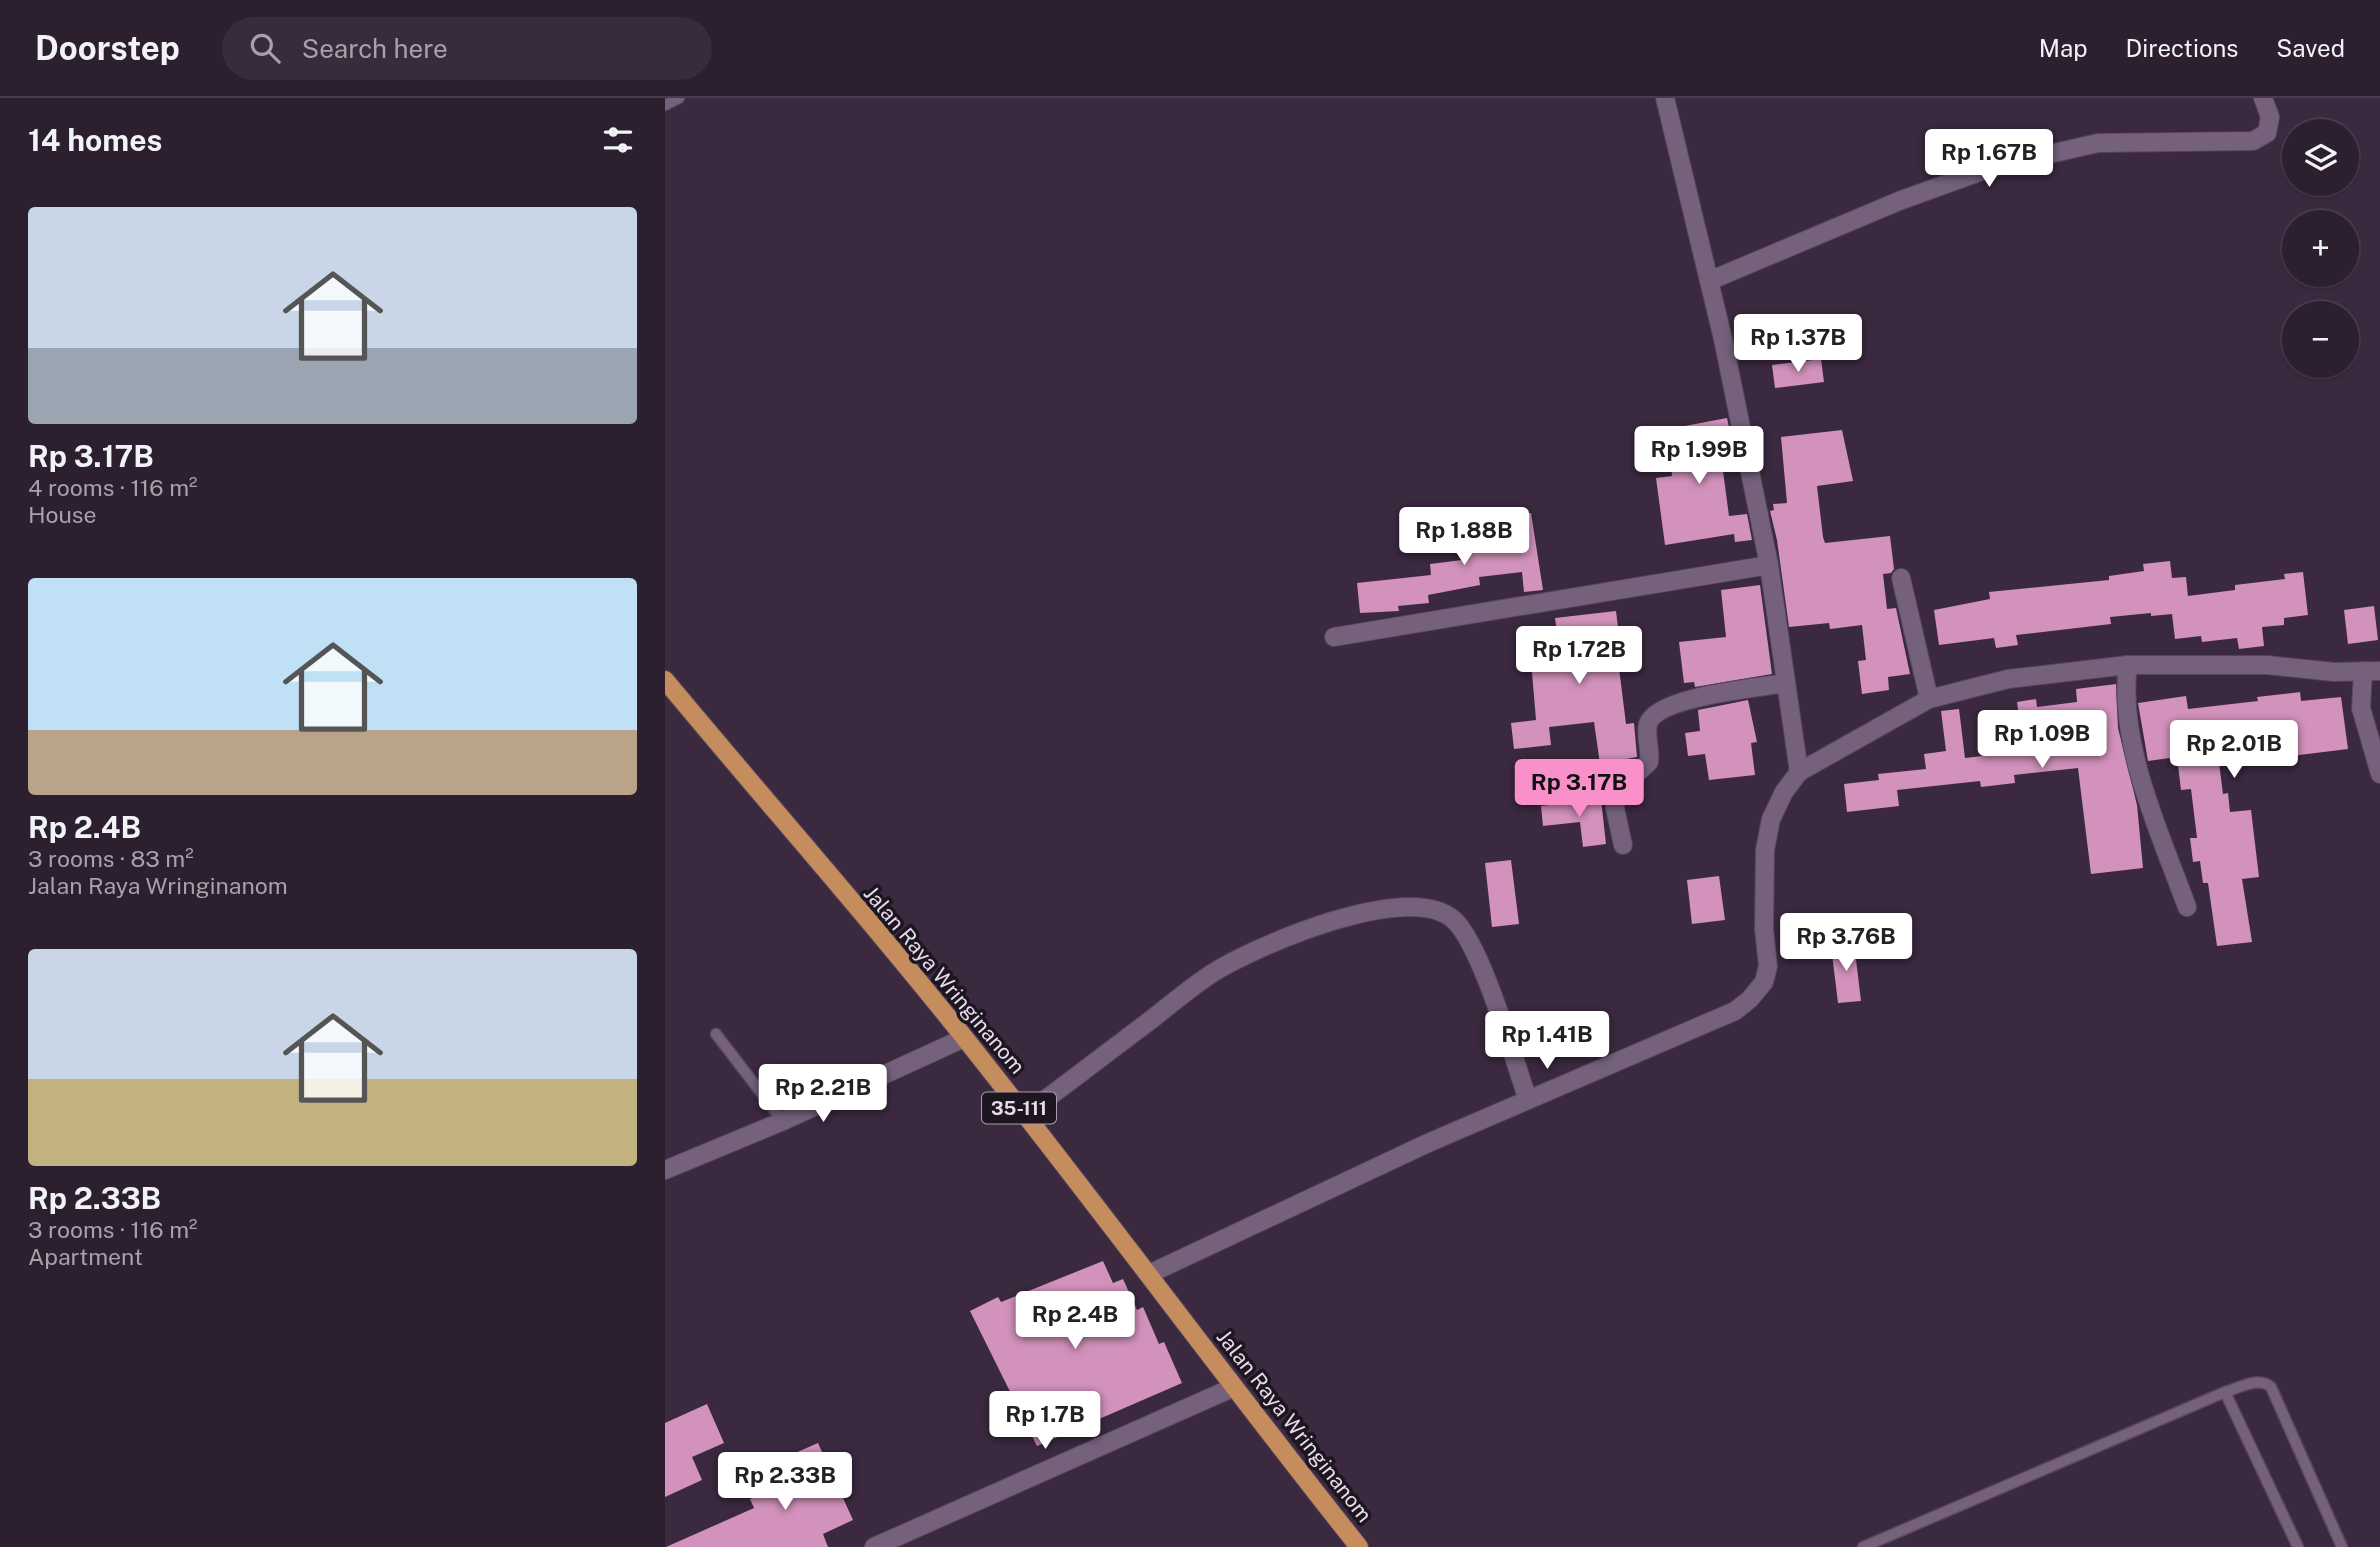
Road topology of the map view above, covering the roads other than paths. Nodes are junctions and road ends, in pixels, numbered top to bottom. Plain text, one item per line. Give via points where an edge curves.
1 (679, 98) edge
2 (1665, 98) edge
3 (2263, 98) edge
4 (665, 105) edge
5 (1709, 281) junction
6 (1769, 565) junction
7 (1901, 578) dead end
8 (1334, 637) dead end
9 (2129, 665) junction
10 (2372, 671) edge
11 (665, 680) edge
12 (1786, 683) junction
13 (1929, 699) junction
14 (1799, 772) junction
15 (2380, 775) edge
16 (1623, 845) dead end
17 (2187, 907) dead end
18 (716, 1034) dead end
19 (964, 1038) junction
20 (1528, 1100) junction
21 (1025, 1115) junction
22 (783, 1121) junction
23 (665, 1170) edge
24 (1149, 1273) junction
25 (1233, 1388) junction
26 (2225, 1392) junction
27 (874, 1547) edge
28 (1359, 1547) edge
29 (1863, 1547) edge
30 (2298, 1547) edge
31 (2342, 1547) edge

1 - 4 lane
2 - 5 street
3 - 5 street via 2270,117 2267,133 2253,141 2098,144 1993,167
5 - 6 street
6 - 8 street
6 - 12 street
7 - 13 street
9 - 10 street
9 - 13 street via 2008,679
9 - 17 street via 2124,694 2138,761
10 - 15 street via 2361,708
11 - 19 main road, Jalan Raya Wringinanom / 35-111
12 - 14 street
12 - 16 street via 1679,702 1654,715 1647,727 1649,762 1617,792 1615,808
13 - 14 street
14 - 20 street via 1772,819 1765,850 1768,966 1750,999 1707,1026
18 - 22 lane
19 - 21 main road, Jalan Raya Wringinanom / 35-111
19 - 22 street
20 - 21 street via 1472,942 1453,919 1435,910 1409,906 1352,915 1273,942 1211,974
20 - 24 street
21 - 24 main road, Jalan Raya Wringinanom / 35-111
22 - 23 street
24 - 25 main road, Jalan Raya Wringinanom / 35-111
25 - 27 street
25 - 28 main road, Jalan Raya Wringinanom / 35-111
26 - 29 lane
26 - 30 lane
26 - 31 lane via 2255,1383 2271,1387

